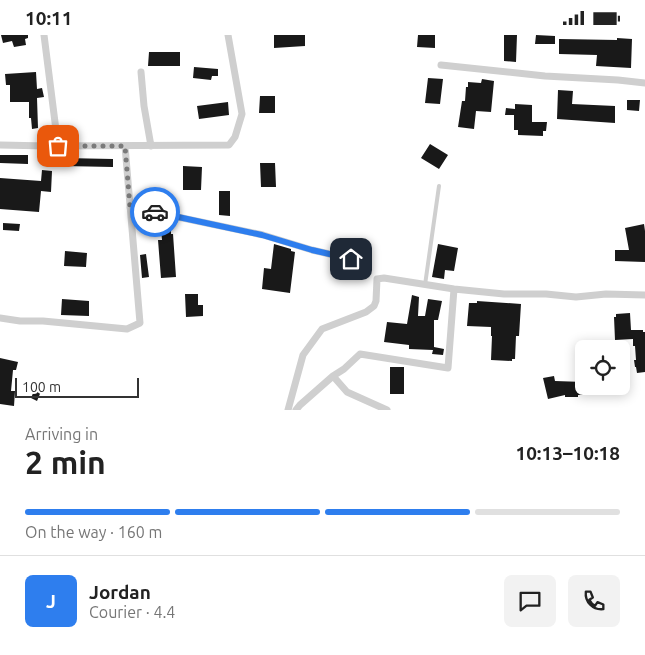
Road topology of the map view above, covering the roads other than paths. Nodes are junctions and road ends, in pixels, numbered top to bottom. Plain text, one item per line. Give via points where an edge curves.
1 (44, 35) edge
2 (228, 35) edge
3 (441, 65) dead end
4 (141, 72) dead end
5 (645, 83) edge
6 (0, 145) edge
7 (58, 146) junction
8 (125, 146) junction
9 (151, 146) junction
10 (439, 186) dead end
11 (130, 207) junction
12 (351, 259) dead end
13 (425, 285) junction
14 (454, 289) junction
15 (645, 295) edge
16 (0, 318) edge
17 (333, 376) junction
18 (288, 410) edge
19 (296, 410) edge
20 (387, 410) edge

1 - 7 street
2 - 9 street via 242,114 235,137 229,145
3 - 5 street
4 - 9 street
6 - 7 street
7 - 8 street
8 - 9 street
8 - 11 street
10 - 13 lane
11 - 12 street via 254,233
11 - 16 street via 140,323 127,329
13 - 14 street
13 - 18 street via 377,279 374,306 322,329 303,355
14 - 15 street via 576,297
14 - 17 street via 448,368 360,354
17 - 19 street
17 - 20 street via 347,392

